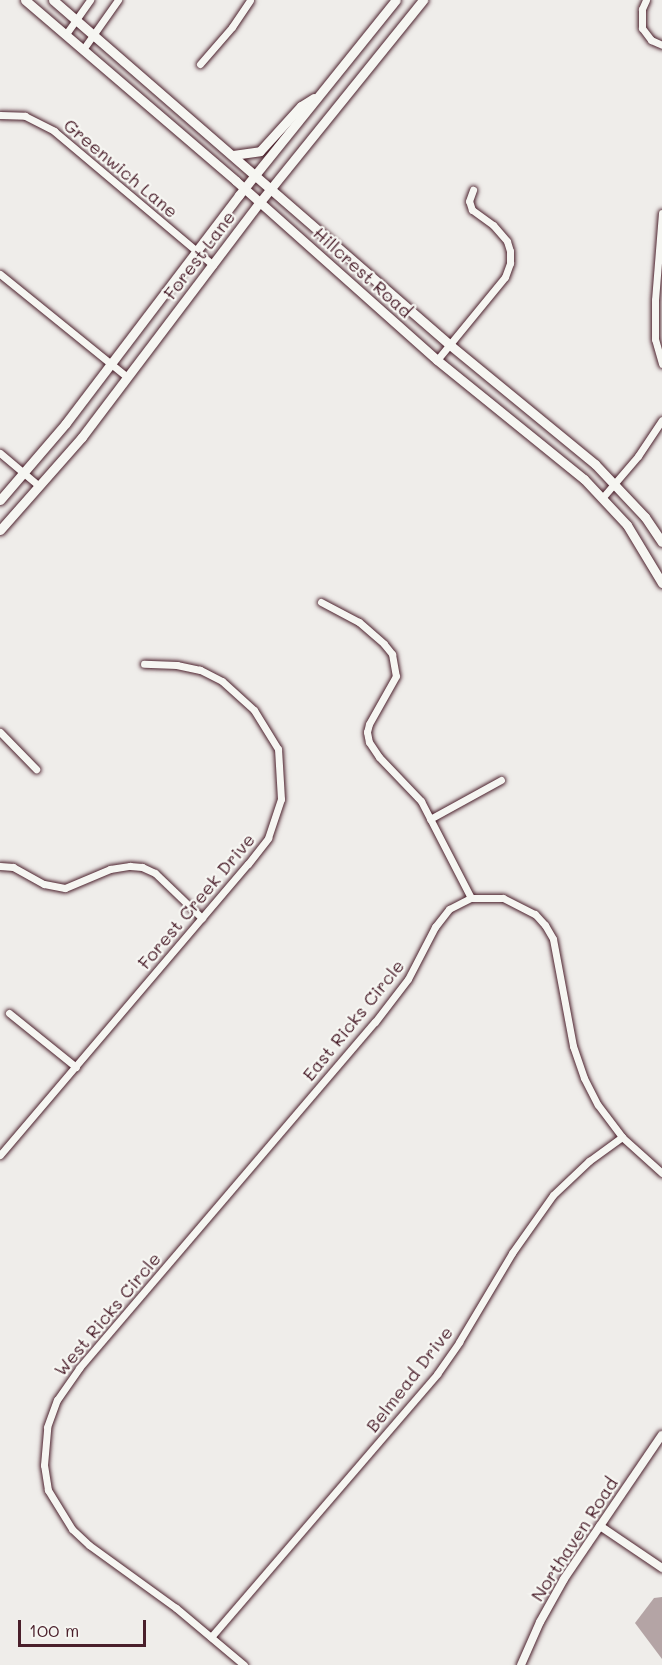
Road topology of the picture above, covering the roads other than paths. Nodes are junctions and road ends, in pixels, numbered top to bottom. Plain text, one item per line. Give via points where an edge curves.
1 (25, 0) edge
2 (53, 0) edge
3 (90, 0) edge
4 (118, 0) edge
5 (250, 0) edge
6 (396, 0) edge
7 (423, 0) edge
8 (646, 0) edge
9 (76, 20) junction
10 (66, 34) junction
11 (94, 35) junction
12 (662, 45) edge
13 (84, 48) junction
14 (200, 64) dead end
15 (323, 91) junction
16 (0, 115) edge
17 (233, 155) junction
18 (255, 174) junction
19 (272, 188) junction
20 (244, 189) junction
21 (473, 190) dead end
22 (260, 202) junction
23 (662, 213) edge
24 (197, 252) junction
25 (213, 265) junction
26 (0, 274) edge
27 (450, 345) junction
28 (437, 360) junction
29 (111, 364) junction
30 (662, 364) edge
31 (127, 377) junction
32 (662, 420) edge
33 (0, 453) edge
34 (24, 473) junction
35 (615, 484) junction
36 (39, 486) junction
37 (603, 497) junction
38 (0, 500) edge
39 (0, 530) edge
40 (662, 542) edge
41 (662, 583) edge
42 (321, 602) dead end
43 (144, 664) dead end
44 (0, 732) edge
45 (36, 769) dead end
46 (501, 780) dead end
47 (430, 819) junction
48 (0, 866) edge
49 (471, 898) junction
50 (202, 918) junction
51 (9, 1013) dead end
52 (76, 1067) junction
53 (622, 1137) junction
54 (0, 1155) edge
55 (662, 1173) edge
56 (204, 1222) joint
57 (662, 1435) edge
58 (600, 1526) junction
59 (662, 1568) edge
60 (211, 1637) junction
61 (244, 1665) edge
62 (521, 1665) edge

1 - 10 main road, Hillcrest Road
2 - 9 main road, Hillcrest Road
3 - 9 street
4 - 11 street
5 - 14 street
6 - 15 main road, Forest Lane
7 - 19 main road, Forest Lane
8 - 12 street via 642,28
9 - 10 street
9 - 11 main road, Hillcrest Road
10 - 13 main road, Hillcrest Road
11 - 13 street
11 - 17 main road, Hillcrest Road
13 - 20 main road, Hillcrest Road
15 - 17 main road via 301,106 260,151
15 - 18 main road, Forest Lane
16 - 24 street, Greenwich Lane via 33,119 54,131
17 - 18 main road, Hillcrest Road
18 - 19 main road, Hillcrest Road
18 - 20 main road, Forest Lane
19 - 22 main road, Forest Lane
19 - 27 main road, Hillcrest Road
20 - 22 main road, Hillcrest Road
20 - 24 main road, Forest Lane
21 - 27 street via 469,201 472,210 507,241 510,263 505,277
22 - 25 main road, Forest Lane
22 - 28 main road, Hillcrest Road
23 - 30 street via 655,339
24 - 25 street, Greenwich Lane
24 - 29 main road, Forest Lane
25 - 31 main road, Forest Lane
26 - 29 street
27 - 28 street
27 - 35 main road, Hillcrest Road via 579,449
28 - 37 main road, Hillcrest Road via 568,464
29 - 31 street
29 - 34 main road, Forest Lane
31 - 36 main road, Forest Lane
32 - 35 street
33 - 34 street
34 - 36 street
34 - 38 main road, Forest Lane
35 - 37 street
35 - 40 main road, Hillcrest Road
36 - 39 main road, Forest Lane
37 - 41 main road, Hillcrest Road via 646,553
42 - 47 street via 359,622 392,654 396,676 369,724 369,742 421,801
43 - 50 street, Forest Creek Drive via 200,670 222,681 254,710 278,749 281,799 268,838
44 - 45 street
46 - 47 street
47 - 49 street
48 - 50 street via 13,867 44,884 64,888 110,870 142,867 155,873
49 - 53 street via 517,902 545,925 553,939 573,1046 584,1078
49 - 56 street, East Ricks Circle via 442,917 408,979
50 - 52 street, Forest Creek Drive
51 - 52 street
52 - 54 street, Forest Creek Drive
53 - 55 street
53 - 60 street, Belmead Drive via 553,1195 517,1244 437,1374
56 - 60 street, West Ricks Circle via 64,1388 47,1427 44,1466 48,1490 72,1529
57 - 58 street, Northaven Road
58 - 59 street
58 - 62 street, Northaven Road via 549,1603
60 - 61 street, West Ricks Circle

